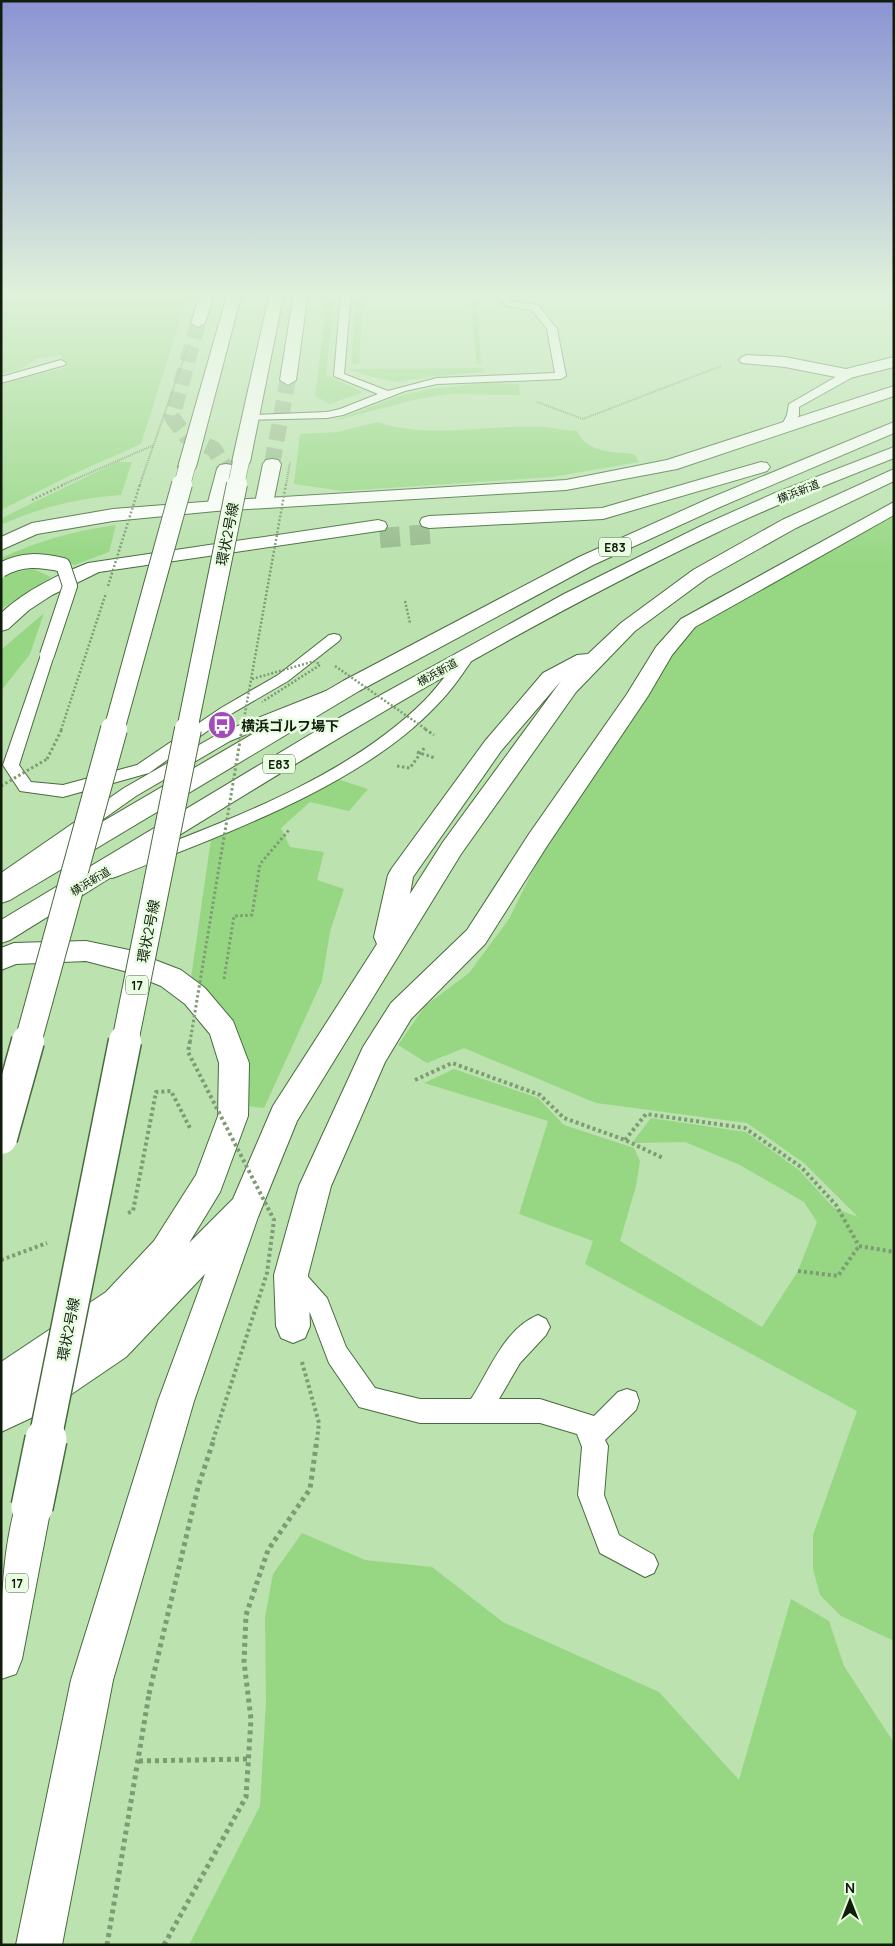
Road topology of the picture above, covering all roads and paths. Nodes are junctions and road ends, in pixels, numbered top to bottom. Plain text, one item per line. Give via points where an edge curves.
1 (175, 383) edge
2 (211, 383) edge
3 (258, 383) edge
4 (357, 383) edge
5 (430, 383) edge
6 (677, 383) edge
7 (834, 383) edge
8 (894, 391) edge
9 (387, 394) junction
10 (529, 401) dead end
11 (251, 418) junction
12 (788, 425) junction
13 (892, 428) edge
14 (154, 445) junction
15 (894, 452) edge
16 (281, 463) joint
17 (234, 465) junction
18 (894, 474) edge
19 (26, 503) dead end
20 (264, 503) junction
21 (216, 506) junction
22 (894, 507) edge
23 (430, 528) tunnel mouth
24 (379, 532) tunnel mouth
25 (1, 544) edge
26 (1, 570) edge
27 (16, 609) junction
28 (1, 625) edge
29 (1, 632) edge
30 (334, 638) dead end
31 (469, 654) junction
32 (335, 666) dead end
33 (252, 679) junction
34 (352, 686) junction
35 (262, 702) dead end
36 (410, 768) dead end
37 (1, 786) edge
38 (279, 840) dead end
39 (92, 880) junction
40 (1, 882) edge
41 (1, 893) edge
42 (1, 933) edge
43 (1, 959) edge
44 (224, 982) dead end
45 (199, 984) junction
46 (207, 984) dead end
47 (415, 1080) dead end
48 (1, 1138) edge
49 (625, 1140) junction
50 (663, 1158) dead end
51 (245, 1209) junction
52 (859, 1246) junction
53 (894, 1252) edge
54 (798, 1271) dead end
55 (291, 1275) junction
56 (293, 1326) joint
57 (538, 1327) dead end
58 (1, 1382) edge
59 (627, 1401) dead end
60 (478, 1410) junction
61 (1, 1414) edge
62 (591, 1436) junction
63 (645, 1564) dead end
64 (1, 1659) edge
65 (248, 1759) junction
66 (139, 1761) junction
67 (39, 1945) edge
68 (107, 1945) edge
69 (164, 1945) edge

1 - 14 path
2 - 48 main road, bridge
3 - 11 main road, 環状2号線 / 17
4 - 9 lane
5 - 9 lane
6 - 10 path via 583,419
7 - 12 lane via 793,406 793,416
8 - 12 main road
9 - 11 lane via 327,415
11 - 17 main road, 環状2号線 / 17
12 - 20 main road via 671,465 566,485
13 - 23 main road via 603,513 490,530
13 - 34 main road, 横浜新道 / E83 via 714,502 586,560
14 - 19 path
14 - 37 path, bridge via 64,725 47,759
15 - 31 main road, 横浜新道 / E83 via 710,529 571,598
16 - 20 main road
16 - 33 path, bridge
17 - 21 main road
17 - 64 main road, 環状2号線 / 17, bridge
18 - 51 main road via 788,524 700,574 628,627 568,687 452,848 284,1115
20 - 21 main road
21 - 25 main road via 75,520 32,529
22 - 55 main road via 688,623 663,652 476,937 401,1011 373,1056 315,1186
24 - 27 main road via 233,547 95,567 62,579
26 - 30 lane, bridge via 16,561 39,560 63,565 70,586 12,765 26,787 63,791 143,769 226,711 283,678
27 - 28 main road
27 - 29 main road
31 - 39 main road, 横浜新道 / E83 via 329,733
31 - 39 lane via 428,706 380,746 326,780 202,836
32 - 36 path, bridge via 434,735
33 - 35 path, bridge via 315,661 320,665
33 - 45 path, bridge
34 - 40 lane via 225,737 130,792
34 - 41 main road, 横浜新道 / E83
38 - 44 path via 260,864 252,915 234,916
39 - 42 main road, 横浜新道 / E83
43 - 58 main road via 14,954 86,951 129,961 171,978 196,996 222,1029 234,1064 233,1116 227,1133 208,1182 166,1252 118,1304
45 - 46 path, bridge
45 - 66 path, bridge via 188,1052 274,1220 267,1274 198,1487 149,1694
47 - 49 path via 452,1064 540,1095 564,1118
49 - 50 path
49 - 52 path via 646,1114 745,1128 801,1166 836,1205
51 - 61 main road via 114,1345 35,1397
51 - 67 main road via 176,1401 92,1680
52 - 53 path
52 - 54 path via 838,1276
55 - 56 main road
55 - 60 lane via 319,1306 337,1355 368,1398 420,1411
56 - 65 path via 319,1423 310,1489 268,1550 246,1614 244,1662 251,1720
57 - 60 lane via 525,1336 511,1353
59 - 62 lane
60 - 62 lane via 540,1411 585,1424
62 - 63 lane via 595,1446 591,1495 609,1544
65 - 66 path
65 - 69 path via 246,1797
66 - 68 path

